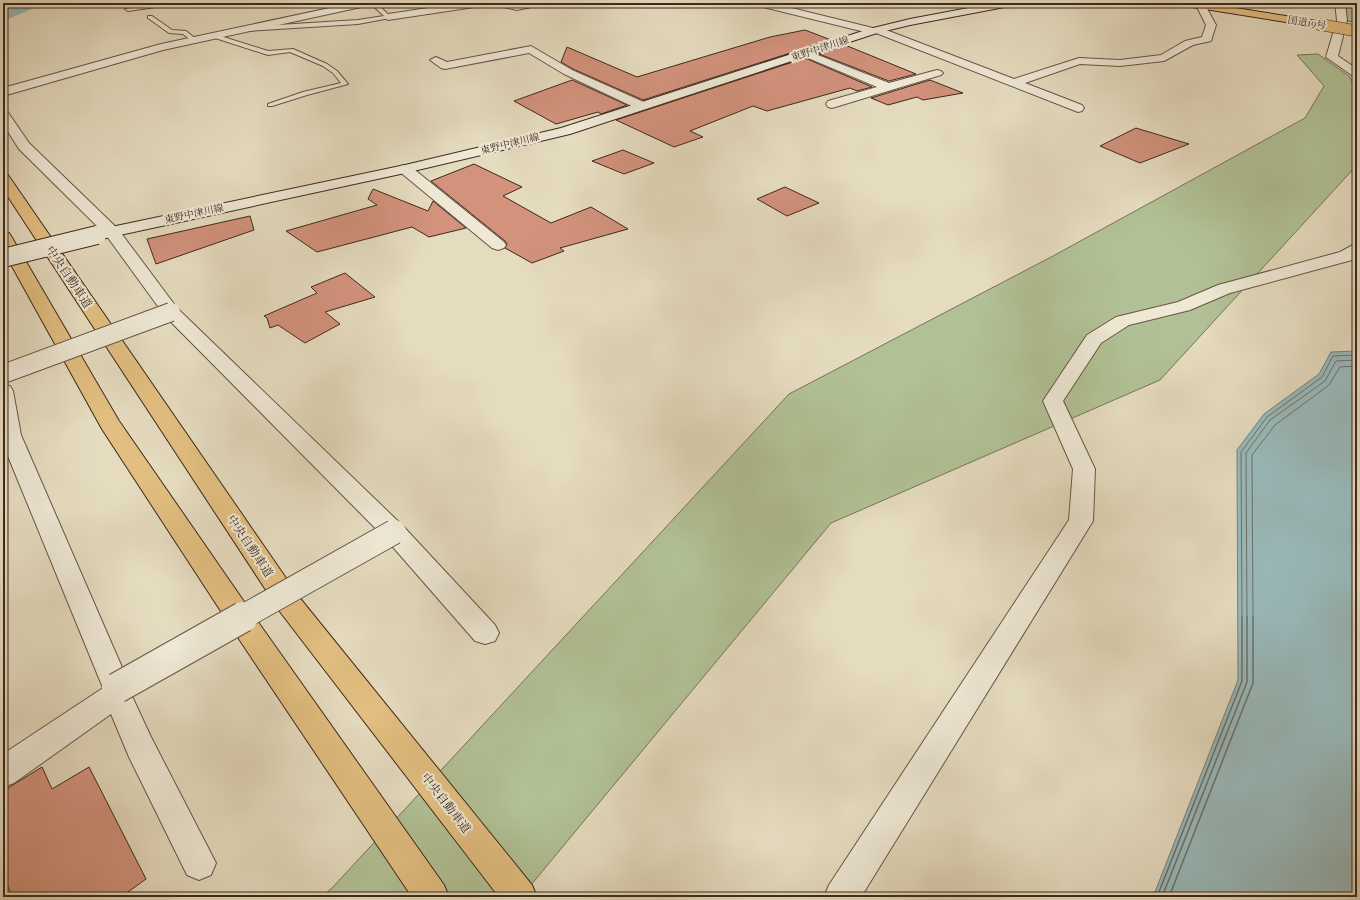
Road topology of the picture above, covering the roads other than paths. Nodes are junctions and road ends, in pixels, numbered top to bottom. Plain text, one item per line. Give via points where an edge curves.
1 (180, 3) edge
2 (373, 3) edge
3 (481, 3) edge
4 (498, 3) edge
5 (538, 3) edge
6 (759, 3) edge
7 (1010, 3) edge
8 (1186, 3) edge
9 (1340, 3) edge
10 (359, 4) edge
11 (1205, 4) edge
12 (128, 9) dead end
13 (150, 17) dead end
14 (388, 17) junction
15 (1319, 23) junction
16 (1357, 27) edge
17 (245, 29) junction
18 (875, 31) junction
19 (1357, 31) edge
20 (214, 36) junction
21 (194, 40) junction
22 (805, 53) junction
23 (436, 60) dead end
24 (937, 73) dead end
25 (1357, 74) edge
26 (1014, 82) junction
27 (888, 87) junction
28 (3, 92) edge
29 (832, 104) dead end
30 (270, 105) dead end
31 (642, 106) junction
32 (1078, 108) dead end
33 (3, 114) edge
34 (405, 169) junction
35 (3, 178) edge
36 (105, 234) junction
37 (3, 236) edge
38 (498, 244) dead end
39 (1357, 249) edge
40 (3, 258) edge
41 (171, 312) junction
42 (3, 374) edge
43 (3, 390) edge
44 (394, 532) junction
45 (485, 633) dead end
46 (117, 691) junction
47 (3, 772) edge
48 (199, 863) dead end
49 (432, 897) edge
50 (520, 897) edge
51 (841, 897) edge

1 - 12 lane
2 - 14 lane
3 - 14 street
4 - 5 street via 517,7
6 - 18 street
7 - 18 street, 東野中津川線
8 - 11 highway, 国道19号
9 - 25 street via 1342,20 1332,57
10 - 17 street
11 - 15 highway, 国道19号
11 - 26 street via 1210,25 1207,39 1189,43 1164,58 1120,63 1079,61
13 - 21 lane via 171,32 184,32
14 - 17 lane via 358,22
15 - 16 highway, 国道19号
15 - 19 highway, 国道19号, bridge
17 - 20 street
18 - 22 street, 東野中津川線
18 - 26 street
20 - 21 street
20 - 30 lane via 268,53 291,50 324,65 335,72 345,84 305,92
21 - 28 street
22 - 27 street
22 - 31 street, 東野中津川線
23 - 31 street via 444,66 531,49 568,72
24 - 27 street
26 - 32 street
27 - 29 street
31 - 34 street, 東野中津川線 via 565,131
33 - 36 street via 24,146
34 - 36 street, 東野中津川線
34 - 38 street
35 - 50 highway, 中央自動車道 via 290,605
36 - 40 street, 東野中津川線, bridge
36 - 41 street
37 - 49 highway via 110,424
39 - 51 street via 1346,256 1224,289 1184,306 1123,321 1094,339 1053,401 1084,469 1081,522
41 - 42 street, bridge
41 - 44 street
43 - 46 street via 10,435
44 - 45 street
44 - 46 street, bridge
46 - 47 street
46 - 48 street via 140,747

